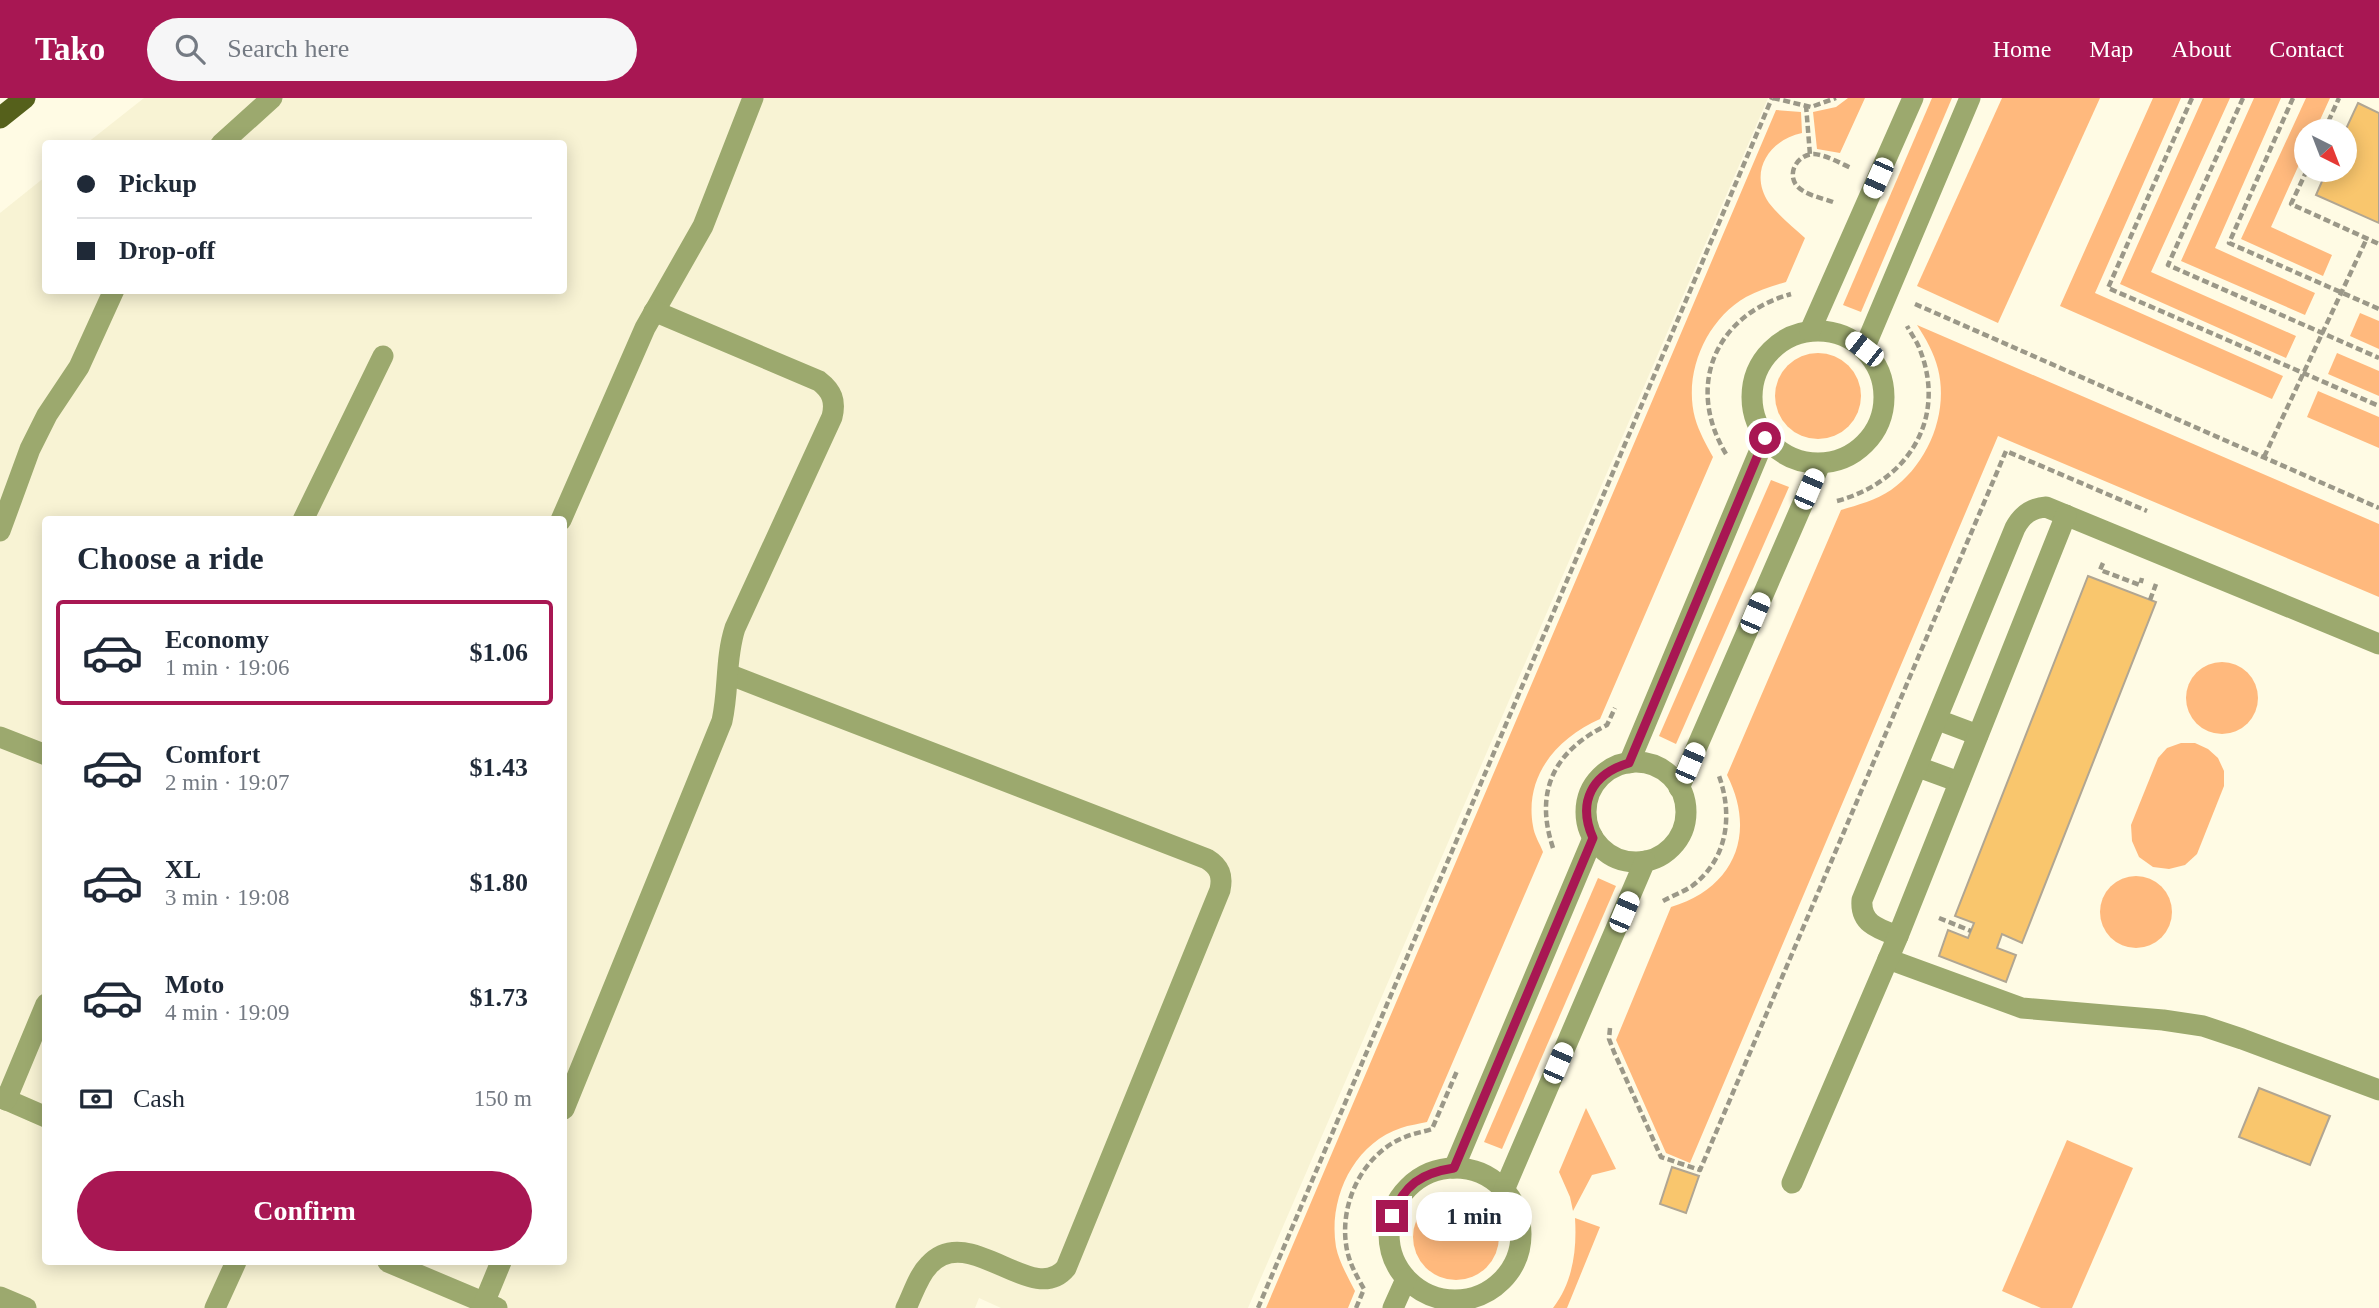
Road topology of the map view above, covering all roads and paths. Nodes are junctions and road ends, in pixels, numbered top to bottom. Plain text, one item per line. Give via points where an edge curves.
1 (25, 98) edge
2 (272, 98) edge
3 (753, 98) edge
4 (1773, 98) edge
5 (1836, 98) edge
6 (1913, 98) edge
7 (1970, 98) edge
8 (2192, 98) edge
9 (2242, 98) edge
10 (2293, 98) edge
11 (2339, 98) edge
12 (1806, 105) junction
13 (0, 118) edge
14 (2329, 119) edge
15 (225, 140) edge
16 (1810, 155) junction
17 (1857, 170) dead end
18 (2301, 182) edge
19 (1833, 202) junction
20 (1842, 205) dead end
21 (1828, 214) dead end
22 (2367, 238) junction
23 (2379, 244) edge
24 (2341, 292) junction
25 (1888, 293) junction
26 (112, 294) edge
27 (1793, 294) dead end
28 (2379, 309) edge
29 (654, 312) junction
30 (1810, 331) junction
31 (2322, 333) junction
32 (1864, 349) junction
33 (383, 356) dead end
34 (2379, 358) edge
35 (2304, 373) junction
36 (2379, 406) edge
37 (1765, 438) junction
38 (1727, 456) dead end
39 (2264, 457) junction
40 (1820, 464) junction
41 (1835, 502) dead end
42 (2379, 508) edge
43 (2148, 511) dead end
44 (2066, 515) junction
45 (305, 516) edge
46 (563, 516) edge
47 (0, 531) edge
48 (2155, 587) dead end
49 (2150, 600) dead end
50 (2379, 645) edge
51 (728, 674) junction
52 (1618, 700) dead end
53 (1938, 720) junction
54 (1978, 735) junction
55 (0, 737) edge
56 (42, 753) edge
57 (1629, 763) junction
58 (1724, 763) dead end
59 (1918, 767) junction
60 (1959, 782) junction
61 (1679, 788) junction
62 (1593, 838) junction
63 (1554, 850) dead end
64 (1645, 862) junction
65 (1658, 912) dead end
66 (1898, 936) junction
67 (1888, 959) junction
68 (42, 1013) edge
69 (1610, 1025) dead end
70 (1460, 1066) dead end
71 (2379, 1090) edge
72 (3, 1098) edge
73 (567, 1102) edge
74 (42, 1115) edge
75 (1454, 1168) junction
76 (1792, 1182) dead end
77 (1504, 1190) junction
78 (235, 1265) edge
79 (394, 1265) edge
80 (500, 1265) edge
81 (1406, 1279) junction
82 (0, 1297) edge
83 (1457, 1304) edge
84 (488, 1306) edge
85 (26, 1308) edge
86 (215, 1308) edge
87 (906, 1308) edge
88 (1258, 1308) edge
89 (1356, 1308) edge
90 (1393, 1308) edge

1 - 13 main road
2 - 15 lane
3 - 29 lane via 703,226
4 - 12 path
4 - 88 path
5 - 12 path
6 - 30 lane
7 - 25 lane
8 - 35 path via 2108,288
9 - 31 path via 2168,265
10 - 24 path via 2229,243
11 - 14 path
12 - 16 path
16 - 17 path
16 - 19 path via 1795,165 1795,183
18 - 22 path via 2291,204
19 - 20 path
19 - 21 path
22 - 23 path
22 - 24 path
24 - 28 path
24 - 31 path
25 - 32 lane
25 - 39 path
25 - 41 path via 1920,349 1927,373 1924,423 1900,467 1859,495
26 - 47 lane via 79,367 30,449
27 - 38 path via 1763,304 1738,322 1714,356 1708,376 1709,418
29 - 46 lane
29 - 51 lane via 819,381 833,396 832,416 735,628
30 - 32 lane via 1840,334
30 - 37 lane via 1774,347 1754,380 1751,401
31 - 34 path
31 - 35 path
32 - 40 lane via 1883,383 1880,421 1856,451
33 - 45 lane
35 - 36 path
35 - 39 path
37 - 40 lane via 1789,457
37 - 57 lane
39 - 42 path
40 - 61 lane
43 - 69 path via 2006,451 1700,1170 1661,1157 1614,1052
44 - 50 lane
44 - 53 lane via 2046,507 2020,519
44 - 54 lane
48 - 49 path
51 - 73 lane via 722,721
51 - 87 lane via 1208,859 1220,871 1220,890 1061,1275 1037,1282 966,1254 946,1254 929,1264
52 - 63 path via 1607,725 1570,748 1549,786 1545,808
53 - 54 lane
53 - 59 lane
54 - 60 lane
55 - 56 lane
57 - 61 lane via 1653,765
57 - 62 lane via 1603,774 1594,785 1586,812
58 - 65 path via 1719,776 1727,809 1723,843 1707,872 1664,900
59 - 60 lane
59 - 66 lane via 1862,900 1861,909 1870,924
60 - 66 lane
61 - 64 lane via 1685,814 1678,839
62 - 64 lane via 1621,861
62 - 75 lane
64 - 77 lane
66 - 67 lane
67 - 71 lane via 2022,1008 2203,1026
67 - 76 lane
68 - 72 lane
70 - 89 path via 1432,1129 1385,1148 1363,1172 1348,1202 1346,1245 1364,1289
72 - 74 lane
75 - 77 lane via 1481,1173
75 - 81 lane via 1422,1177 1398,1200 1389,1233 1390,1250
77 - 83 lane via 1520,1222 1517,1258 1494,1288
78 - 86 lane
79 - 84 lane
80 - 84 lane
81 - 83 lane via 1430,1296
81 - 90 lane
82 - 85 lane

